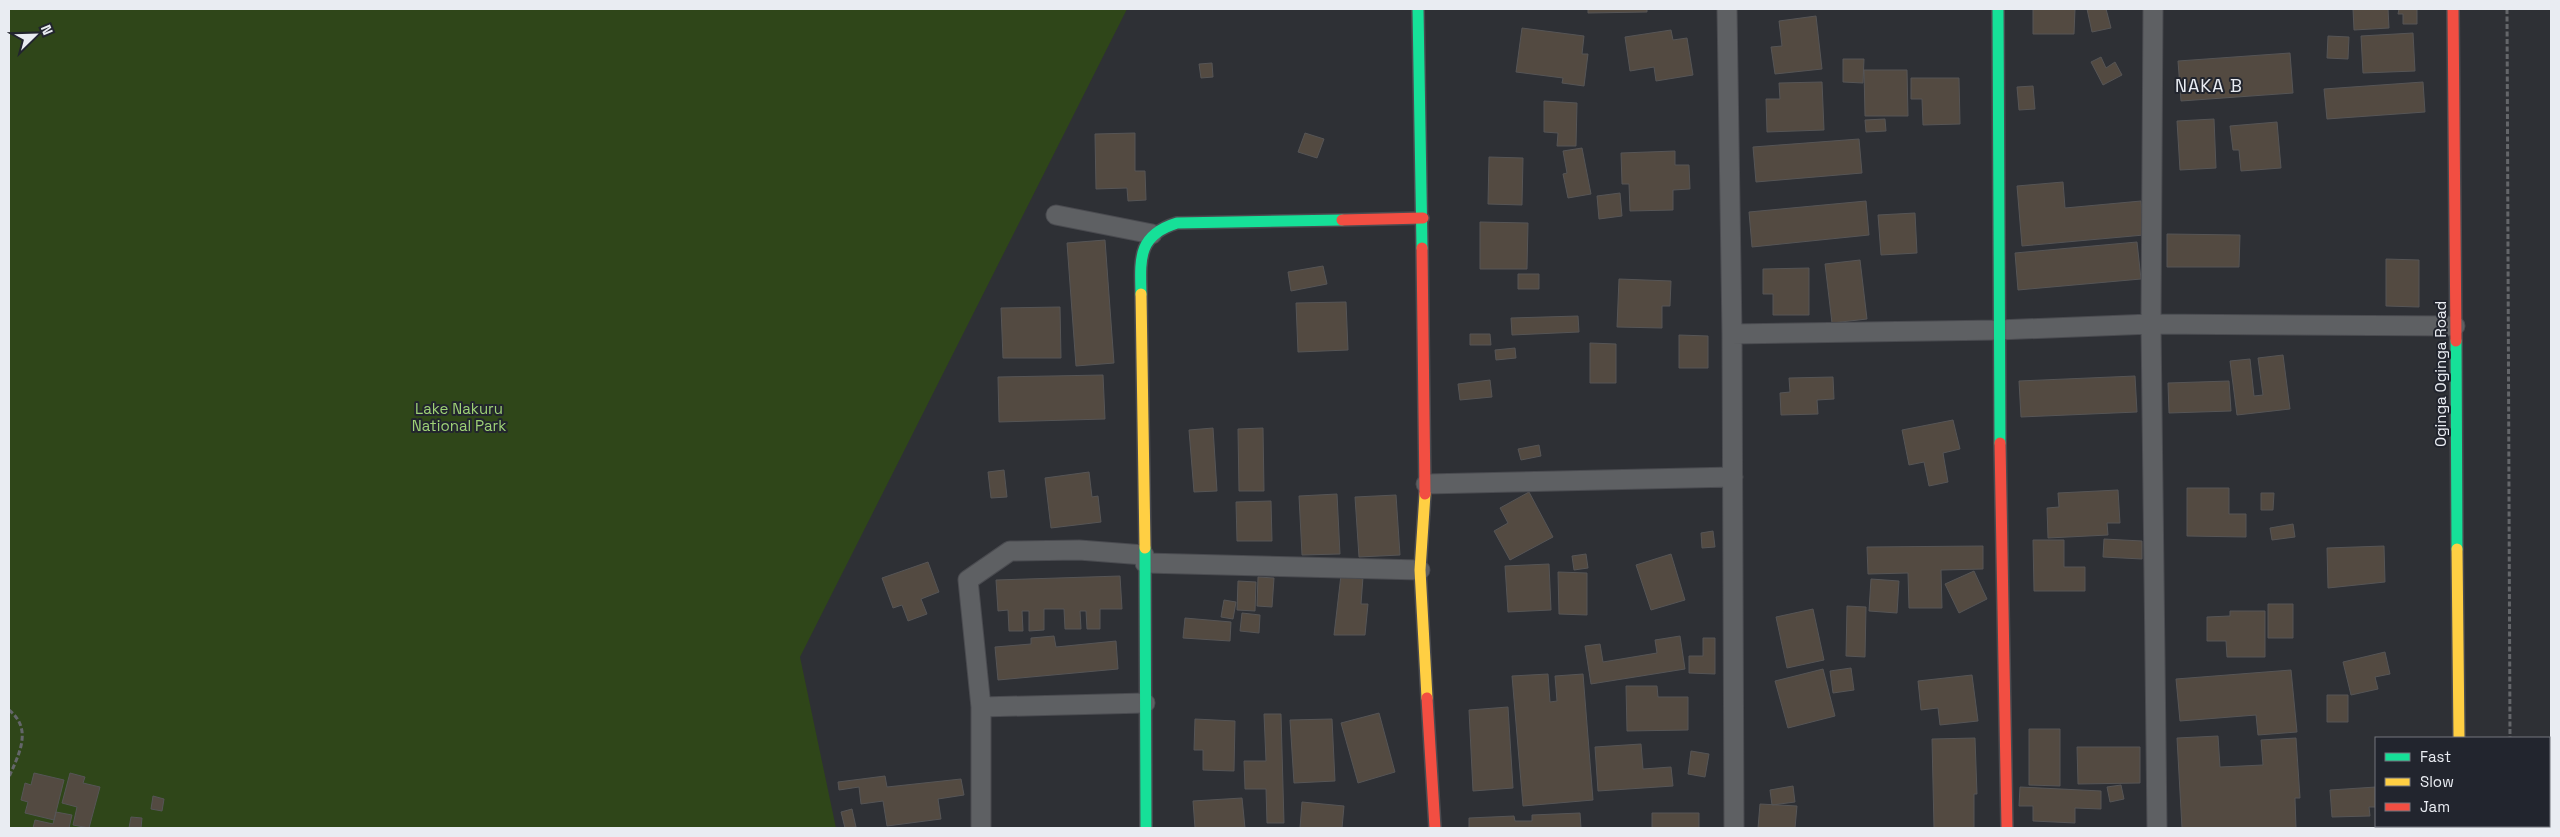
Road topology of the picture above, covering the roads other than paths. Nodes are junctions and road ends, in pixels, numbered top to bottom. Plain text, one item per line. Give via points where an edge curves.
1 (1418, 9) edge
2 (1727, 9) edge
3 (1998, 9) edge
4 (2153, 9) edge
5 (2453, 9) edge
6 (1056, 215) dead end
7 (1423, 218) junction
8 (1152, 234) junction
9 (2151, 324) junction
10 (2455, 326) junction
11 (1998, 330) junction
12 (1732, 334) junction
13 (1733, 477) junction
14 (1426, 484) junction
15 (1145, 559) junction
16 (1420, 570) junction
17 (1145, 703) junction
18 (981, 707) junction
19 (2459, 737) edge
20 (981, 828) edge
21 (1146, 828) edge
22 (1435, 828) edge
23 (1734, 828) edge
24 (2007, 828) edge
25 (2157, 828) edge

1 - 7 street
2 - 12 street
3 - 11 street
4 - 9 street
5 - 10 street, Oginga Oginga Road
6 - 8 street
7 - 8 street via 1177,223
7 - 14 street
8 - 15 street via 1140,261
9 - 10 street
9 - 11 street
9 - 25 street
10 - 19 street, Oginga Oginga Road
11 - 12 street
11 - 24 street
12 - 13 street
13 - 14 street
13 - 23 street
14 - 16 street
15 - 16 street
15 - 17 street
15 - 18 street via 1079,550 1010,551 968,580
16 - 22 street
17 - 18 street
17 - 21 street
18 - 20 street

